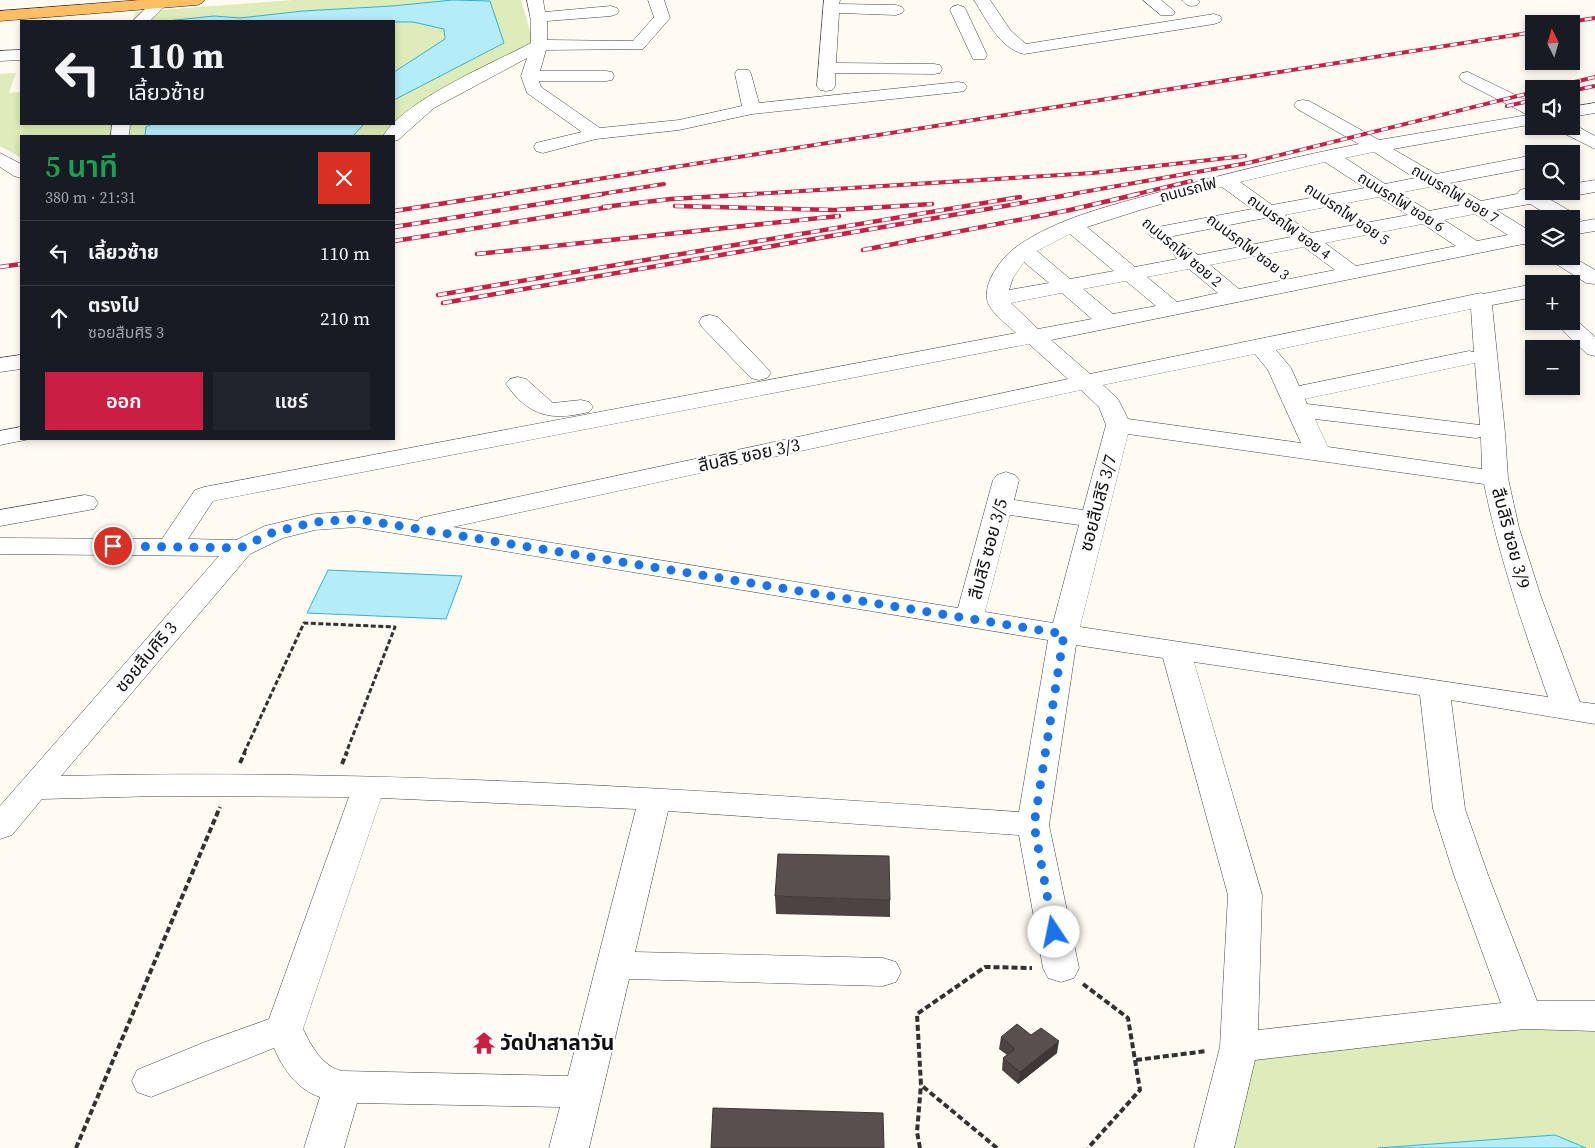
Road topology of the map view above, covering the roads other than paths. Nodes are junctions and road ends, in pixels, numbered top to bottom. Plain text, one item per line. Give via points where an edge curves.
1 (198, 0) edge
2 (656, 0) edge
3 (982, 0) edge
4 (1151, 0) edge
5 (178, 1) edge
6 (160, 3) junction
7 (832, 4) edge
8 (87, 5) edge
9 (609, 6) edge
10 (537, 8) edge
11 (896, 10) dead end
12 (958, 10) dead end
13 (1167, 12) dead end
14 (0, 16) edge
15 (1214, 19) dead end
16 (142, 20) edge
17 (1001, 30) junction
18 (969, 34) junction
19 (608, 37) dead end
20 (540, 45) junction
21 (20, 54) edge
22 (979, 55) dead end
23 (0, 56) edge
24 (828, 68) junction
25 (934, 69) dead end
26 (743, 74) dead end
27 (529, 76) junction
28 (606, 76) dead end
29 (1468, 77) dead end
30 (958, 87) dead end
31 (824, 101) junction
32 (1303, 105) dead end
33 (1525, 106) edge
34 (1595, 108) edge
35 (752, 109) junction
36 (1580, 110) edge
37 (1525, 120) edge
38 (1480, 128) junction
39 (596, 134) junction
40 (393, 135) edge
41 (1574, 135) edge
42 (1428, 136) junction
43 (1376, 146) junction
44 (543, 147) dead end
45 (1590, 148) edge
46 (1522, 152) edge
47 (1328, 156) junction
48 (0, 159) edge
49 (1486, 170) junction
50 (20, 171) edge
51 (20, 177) edge
52 (1292, 177) junction
53 (0, 180) edge
54 (1225, 180) junction
55 (1432, 180) junction
56 (1382, 190) junction
57 (1525, 192) edge
58 (1176, 193) junction
59 (1525, 199) edge
60 (1538, 200) edge
61 (1326, 201) junction
62 (1128, 207) junction
63 (1477, 208) junction
64 (1555, 210) edge
65 (1269, 212) junction
66 (1425, 218) junction
67 (1215, 222) junction
68 (1074, 227) junction
69 (1368, 228) junction
70 (1158, 232) junction
71 (1525, 236) edge
72 (1307, 240) junction
73 (1525, 240) edge
74 (1474, 248) junction
75 (1024, 250) junction
76 (1252, 250) junction
77 (1415, 260) junction
78 (1193, 262) junction
79 (1570, 265) edge
80 (1354, 273) junction
81 (1131, 274) junction
82 (1593, 280) edge
83 (1580, 282) edge
84 (1297, 284) junction
85 (1066, 286) junction
86 (1525, 293) edge
87 (1236, 297) junction
88 (1481, 300) junction
89 (1001, 305) junction
90 (1174, 309) junction
91 (710, 322) dead end
92 (1109, 322) junction
93 (1574, 330) edge
94 (1033, 336) junction
95 (1260, 346) junction
96 (1595, 348) edge
97 (1469, 358) dead end
98 (20, 362) edge
99 (0, 365) edge
100 (759, 373) junction
101 (1086, 382) junction
102 (518, 384) dead end
103 (1296, 402) junction
104 (1118, 424) junction
105 (1476, 431) dead end
106 (20, 434) edge
107 (0, 438) edge
108 (1318, 453) junction
109 (1495, 478) junction
110 (1006, 480) dead end
111 (85, 502) dead end
112 (999, 506) junction
113 (0, 518) edge
114 (1094, 519) junction
115 (412, 528) junction
116 (0, 546) edge
117 (170, 547) junction
118 (240, 548) junction
119 (969, 619) junction
120 (1064, 634) junction
121 (1176, 650) junction
122 (1434, 688) junction
123 (1568, 709) junction
124 (1595, 714) edge
125 (369, 787) junction
126 (655, 798) junction
127 (12, 810) edge
128 (1034, 825) junction
129 (614, 965) junction
130 (1061, 968) road end
131 (883, 972) dead end
132 (1524, 1015) junction
133 (1595, 1016) edge
134 (284, 1029) junction
135 (1239, 1047) junction
136 (151, 1081) dead end
137 (342, 1087) junction
138 (582, 1092) junction
139 (324, 1148) edge
140 (569, 1148) edge
141 (1214, 1148) edge

1 - 5 main road
2 - 20 street via 662,18 637,46
3 - 17 street
4 - 13 street
5 - 6 main road
6 - 8 main road
6 - 16 street
7 - 11 street
7 - 24 street
8 - 14 main road
9 - 10 street
9 - 19 street
10 - 20 street
12 - 18 street
15 - 17 street via 1030,49 1019,47
17 - 18 street
18 - 22 street
20 - 27 street
20 - 40 street via 428,104
21 - 23 street
24 - 25 street
24 - 31 street
26 - 35 street
27 - 28 street
27 - 39 street via 533,89
29 - 33 street
30 - 31 street
31 - 35 street
32 - 43 street, ถนนรถไฟ ซอย 7
34 - 36 street
35 - 39 street via 678,125
37 - 38 street, ถนนรถไฟ
38 - 42 street, ถนนรถไฟ
38 - 46 street
39 - 44 street
41 - 45 street
42 - 43 street, ถนนรถไฟ
42 - 49 street
43 - 47 street, ถนนรถไฟ
43 - 55 street, ถนนรถไฟ ซอย 7
46 - 49 street
47 - 52 street, ถนนรถไฟ
47 - 56 street, ถนนรถไฟ ซอย 6
48 - 50 street
49 - 55 street
49 - 57 street
51 - 53 street
52 - 54 street, ถนนรถไฟ
52 - 61 street, ถนนรถไฟ ซอย 5
54 - 58 street, ถนนรถไฟ
54 - 65 street, ถนนรถไฟ ซอย 4
55 - 56 street
55 - 63 street, ถนนรถไฟ ซอย 7
56 - 61 street
56 - 66 street, ถนนรถไฟ ซอย 6
58 - 62 street, ถนนรถไฟ
58 - 67 street, ถนนรถไฟ ซอย 3
59 - 63 street
60 - 64 street
61 - 65 street
61 - 69 street, ถนนรถไฟ ซอย 5
62 - 68 street, ถนนรถไฟ
62 - 70 street, ถนนรถไฟ ซอย 2
63 - 66 street
63 - 71 street, ถนนรถไฟ ซอย 7
65 - 67 street
65 - 72 street, ถนนรถไฟ ซอย 4
66 - 69 street
66 - 74 street, ถนนรถไฟ ซอย 6
67 - 70 street
67 - 76 street, ถนนรถไฟ ซอย 3
68 - 75 street, ถนนรถไฟ
68 - 81 street
69 - 72 street
69 - 77 street, ถนนรถไฟ ซอย 5
70 - 78 street, ถนนรถไฟ ซอย 2
72 - 76 street
72 - 80 street, ถนนรถไฟ ซอย 4
73 - 74 street
74 - 77 street
75 - 85 street
75 - 89 street, ถนนรถไฟ via 1001,280
76 - 78 street
76 - 84 street, ถนนรถไฟ ซอย 3
77 - 80 street
78 - 81 street
78 - 87 street, ถนนรถไฟ ซอย 2
79 - 82 street
80 - 84 street
81 - 85 street
81 - 90 street
82 - 83 street
84 - 87 street
85 - 89 street
85 - 92 street
86 - 88 street
87 - 90 street
88 - 95 street
88 - 109 street, สืบสิริ ซอย 3/9 via 1494,433
89 - 94 street
89 - 100 street via 986,328 968,334
90 - 92 street
91 - 100 street
92 - 94 street
93 - 96 street
94 - 101 street
94 - 117 street via 204,495
95 - 101 street
95 - 103 street via 1279,368
97 - 103 street
98 - 99 street
100 - 102 street via 561,411 544,409
101 - 104 street via 1110,404
101 - 115 street, สืบสิริ ซอย 3/3
103 - 105 street
103 - 108 street
104 - 108 street
104 - 114 street, ซอยสืบสิริ 3/7
106 - 107 street
108 - 109 street
109 - 123 street, สืบสิริ ซอย 3/9 via 1527,597
110 - 112 street, สืบสิริ ซอย 3/5
111 - 113 street
112 - 114 street
112 - 119 street, สืบสิริ ซอย 3/5
114 - 120 street, ซอยสืบสิริ 3/7
115 - 118 street, ซอยสืบศิริ 3 via 357,519 315,522 274,532
115 - 119 street, ซอยสืบศิริ 3
116 - 117 street
117 - 118 street
118 - 127 street, ซอยสืบศิริ 3
119 - 120 street, ซอยสืบศิริ 3
120 - 121 street, ซอยสืบศิริ 3
120 - 128 street, ซอยสืบสิริ 3/7
121 - 122 street, ซอยสืบศิริ 3
121 - 135 street via 1244,895
122 - 123 street, ซอยสืบศิริ 3
122 - 132 street via 1449,809
123 - 124 street, ซอยสืบศิริ 3
125 - 126 street
125 - 127 street via 230,783
125 - 134 street
126 - 128 street
126 - 129 street
128 - 130 street, ซอยสืบสิริ 3/7
129 - 131 street
129 - 138 street
132 - 133 street
132 - 135 street
134 - 136 street
134 - 137 street via 296,1055 320,1082
135 - 141 street
137 - 138 street
137 - 139 street
138 - 140 street

